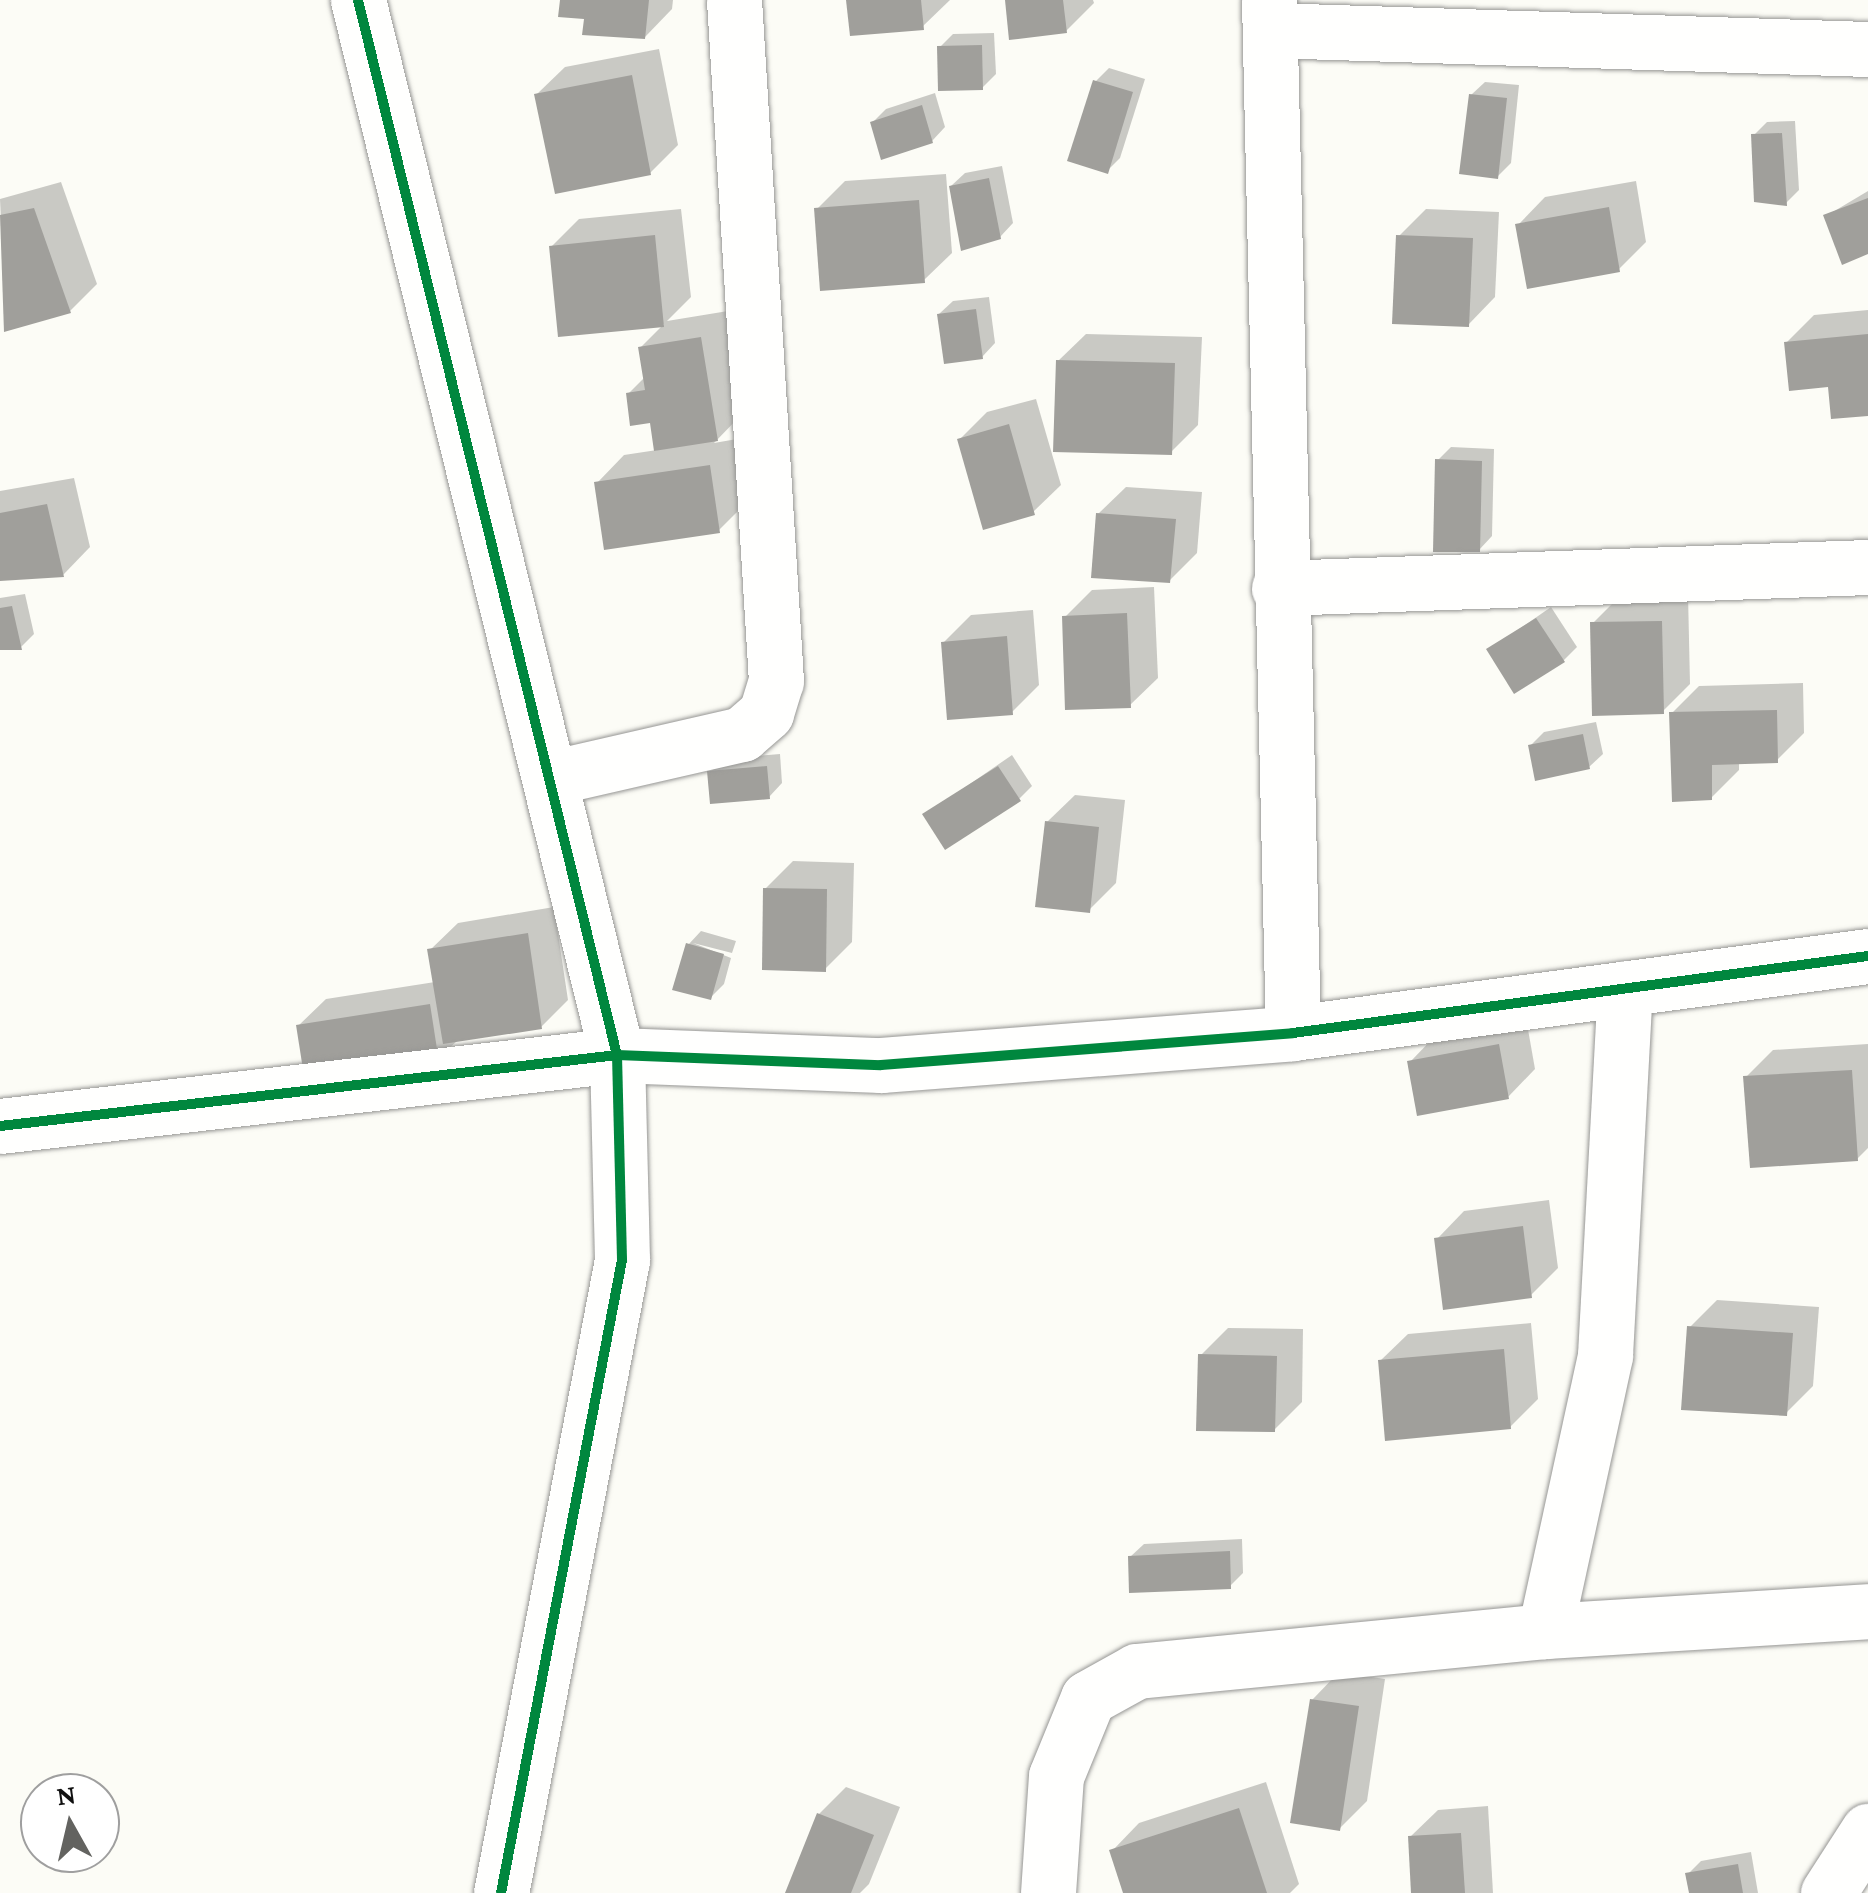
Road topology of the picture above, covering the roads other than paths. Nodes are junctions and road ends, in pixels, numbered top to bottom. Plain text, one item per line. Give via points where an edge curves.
1 (358, 0) edge
2 (734, 0) edge
3 (1269, 15) edge
4 (1868, 49) edge
5 (1868, 568) edge
6 (1279, 588) junction
7 (550, 778) junction
8 (1868, 956) edge
9 (1625, 989) junction
10 (1293, 1033) junction
11 (617, 1055) junction
12 (0, 1126) edge
13 (1868, 1610) edge
14 (1545, 1631) junction
15 (1868, 1831) edge
16 (501, 1893) edge
17 (1048, 1893) edge
18 (1828, 1893) edge

1 - 7 street
2 - 7 street via 776,682 766,713 742,734
3 - 4 street
3 - 6 street
5 - 6 street
6 - 10 street
7 - 11 street
8 - 9 street
9 - 10 street
9 - 14 street via 1605,1354
10 - 11 street via 881,1065
11 - 12 street
11 - 16 street via 622,1260
13 - 14 street
14 - 17 street via 1137,1671 1088,1698 1056,1776
15 - 18 street

